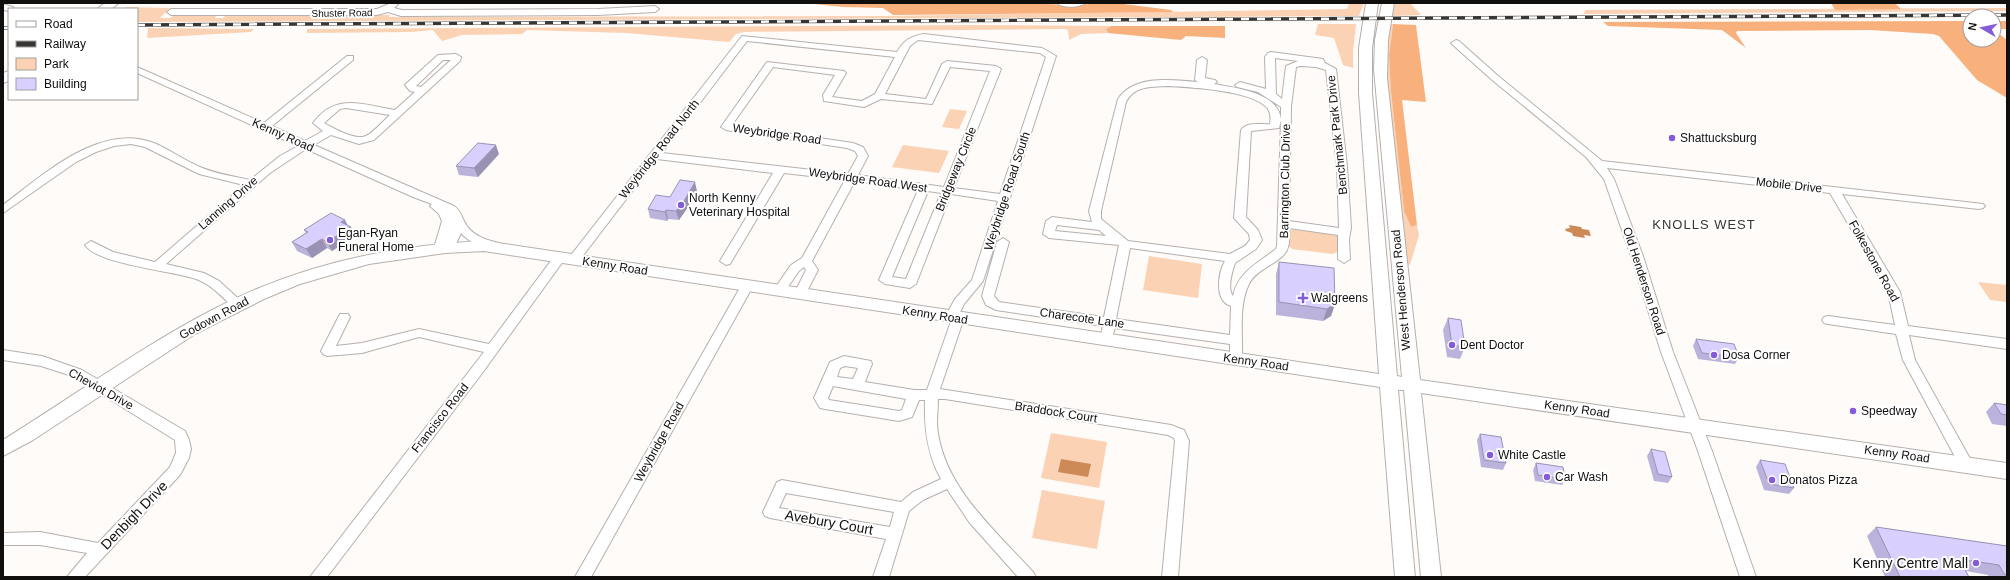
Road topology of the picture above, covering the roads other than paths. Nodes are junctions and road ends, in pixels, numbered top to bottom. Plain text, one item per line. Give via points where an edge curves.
1 (126, 3) edge
2 (396, 3) edge
3 (1061, 3) edge
4 (1081, 3) edge
5 (1372, 3) edge
6 (1388, 3) edge
7 (116, 8) edge
8 (389, 9) junction
9 (655, 9) dead end
10 (171, 12) dead end
11 (1456, 43) dead end
12 (901, 55) junction
13 (350, 58) dead end
14 (1202, 60) dead end
15 (1320, 66) junction
16 (138, 70) edge
17 (423, 90) dead end
18 (1271, 95) junction
19 (879, 96) junction
20 (1286, 106) junction
21 (398, 113) junction
22 (265, 127) junction
23 (330, 131) junction
24 (305, 146) junction
25 (654, 155) junction
26 (1599, 164) junction
27 (780, 171) junction
28 (852, 178) junction
29 (251, 183) junction
30 (924, 188) junction
31 (1834, 190) junction
32 (947, 191) junction
33 (1004, 198) junction
34 (429, 200) junction
35 (1979, 206) dead end
36 (3, 210) edge
37 (459, 222) junction
38 (1283, 224) junction
39 (1102, 227) junction
40 (1344, 232) junction
41 (1003, 242) dead end
42 (1123, 243) junction
43 (91, 246) dead end
44 (445, 247) junction
45 (506, 249) junction
46 (567, 258) junction
47 (1232, 258) junction
48 (1344, 258) dead end
49 (726, 261) dead end
50 (806, 261) junction
51 (156, 266) junction
52 (747, 286) junction
53 (779, 291) junction
54 (800, 294) junction
55 (237, 304) junction
56 (1238, 304) junction
57 (344, 317) dead end
58 (955, 318) junction
59 (1828, 320) dead end
60 (1110, 323) junction
61 (1903, 330) junction
62 (1106, 340) junction
63 (1237, 341) junction
64 (2007, 344) edge
65 (492, 349) junction
66 (3, 355) edge
67 (1236, 359) junction
68 (828, 380) junction
69 (1388, 382) junction
70 (1410, 385) junction
71 (100, 386) junction
72 (857, 386) junction
73 (914, 395) junction
74 (932, 395) junction
75 (1695, 426) junction
76 (185, 448) joint
77 (3, 449) edge
78 (1966, 464) junction
79 (2007, 471) edge
80 (948, 482) junction
81 (902, 508) junction
82 (894, 534) junction
83 (3, 539) edge
84 (100, 550) junction
85 (75, 577) edge
86 (318, 577) edge
87 (583, 577) edge
88 (881, 577) edge
89 (1028, 577) edge
90 (1170, 577) edge
91 (1405, 577) edge
92 (1431, 577) edge
93 (1748, 577) edge

1 - 7 main road
2 - 8 street
3 - 4 street
5 - 69 main road, West Henderson Road via 1364,58
6 - 70 main road, West Henderson Road via 1380,59
8 - 9 street, Shuster Road via 401,13 598,12
8 - 10 street, Shuster Road via 377,12
11 - 26 street, Old Henderson Road
12 - 19 street
12 - 25 street, Weybridge Road North via 745,38
12 - 33 street, Weybridge Road South via 910,41 924,38 1042,51 1051,56
13 - 22 street
14 - 18 street, Barrington Club Drive via 1200,80 1247,86
15 - 18 street via 1320,61 1271,55
15 - 20 street, Benchmark Park Drive via 1291,66
15 - 40 street, Benchmark Park Drive via 1327,66 1332,71 1342,166
16 - 22 street, Kenny Road
17 - 21 street
18 - 20 street, Barrington Club Drive
19 - 28 street, Weybridge Road via 864,104 830,100 827,99 828,95 841,73 770,64 726,127 834,142 859,149 863,156
19 - 32 street, Bridgeway Circle via 929,102 947,64 996,69
20 - 38 street, Barrington Club Drive
21 - 23 street via 370,138 363,141
21 - 23 street via 340,106 318,123
22 - 24 street, Kenny Road
23 - 24 street, Lanning Drive
24 - 29 street, Lanning Drive
24 - 34 street, Kenny Road
25 - 27 street, Weybridge Road West
25 - 46 street, Weybridge Road North
26 - 31 street, Mobile Drive
26 - 75 street, Old Henderson Road via 1612,186 1667,352
27 - 28 street, Weybridge Road West via 785,169
27 - 49 street
28 - 30 street, Weybridge Road West
28 - 50 street, Weybridge Road
29 - 36 street via 203,172 149,144 134,141 113,142 74,159
29 - 51 street, Lanning Drive
30 - 32 street, Weybridge Road West
30 - 32 street, Bridgeway Circle via 885,280 910,284
31 - 35 street, Mobile Drive
31 - 61 street, Folkestone Road via 1894,292 1900,307
32 - 33 street, Weybridge Road West
33 - 58 street, Weybridge Road South via 977,281 959,302
34 - 37 street, Kenny Road via 455,212
34 - 44 street, Kenny Road via 444,212 448,221
37 - 44 street
37 - 45 street, Kenny Road via 469,237
38 - 40 street
38 - 56 street, Barrington Club Drive via 1281,251 1245,279
39 - 42 street
39 - 42 street via 1052,221 1049,234
39 - 47 street via 1096,220 1094,211 1121,102 1127,94 1139,86 1170,82 1248,94 1267,103 1277,120 1275,126 1270,128 1250,127 1246,130 1240,218 1254,233 1256,240 1252,247
40 - 48 street, Benchmark Park Drive
41 - 60 street, Charecote Lane via 988,296 990,302 996,306
42 - 47 street
42 - 60 street
43 - 51 street via 108,255
44 - 45 main road, Kenny Road via 484,246
44 - 55 main road, Godown Road via 386,255 328,269
45 - 46 main road, Kenny Road
46 - 52 main road, Kenny Road
46 - 65 street, Francisco Road
47 - 56 street via 1225,294 1231,302
50 - 53 street, Weybridge Road via 795,268
50 - 54 street via 812,270
51 - 55 street via 200,276 215,284
52 - 53 main road, Kenny Road
52 - 87 street, Weybridge Road
53 - 54 main road, Kenny Road
54 - 58 main road, Kenny Road
55 - 71 main road, Godown Road via 190,329
56 - 63 street, Barrington Club Drive
57 - 65 street via 327,351 362,348 419,333
58 - 62 main road, Kenny Road
58 - 74 street, Weybridge Road South
59 - 61 street
60 - 62 street
60 - 63 street, Charecote Lane
61 - 64 street
61 - 78 street, Folkestone Road via 1909,360
62 - 67 main road, Kenny Road
63 - 67 street, Barrington Club Drive
65 - 86 street, Francisco Road
66 - 71 street, Cheviot Drive via 42,362 77,373
67 - 69 main road, Kenny Road
68 - 72 street, Braddock Court
68 - 72 street via 835,365 844,361 866,364
68 - 73 street via 821,398 825,404 899,416 907,413
69 - 70 main road, Kenny Road
69 - 91 main road, West Henderson Road
70 - 75 main road, Kenny Road
70 - 92 main road, West Henderson Road
71 - 76 street, Cheviot Drive via 180,435
71 - 77 main road, Godown Road
72 - 73 street, Braddock Court
73 - 74 street, Braddock Court
74 - 80 street, Weybridge Road South via 930,425 936,451
74 - 90 street, Braddock Court via 944,394 1171,430 1179,434 1182,440
75 - 78 main road, Kenny Road
75 - 93 street, Old Henderson Road
76 - 84 street, Denbigh Drive via 182,460 175,471
78 - 79 main road, Kenny Road
80 - 81 street via 918,496
80 - 89 street, Weybridge Road South via 966,508
81 - 82 street
81 - 82 street, Avebury Court via 782,486 770,512
82 - 88 street
83 - 84 street via 41,538
84 - 85 street, Denbigh Drive

